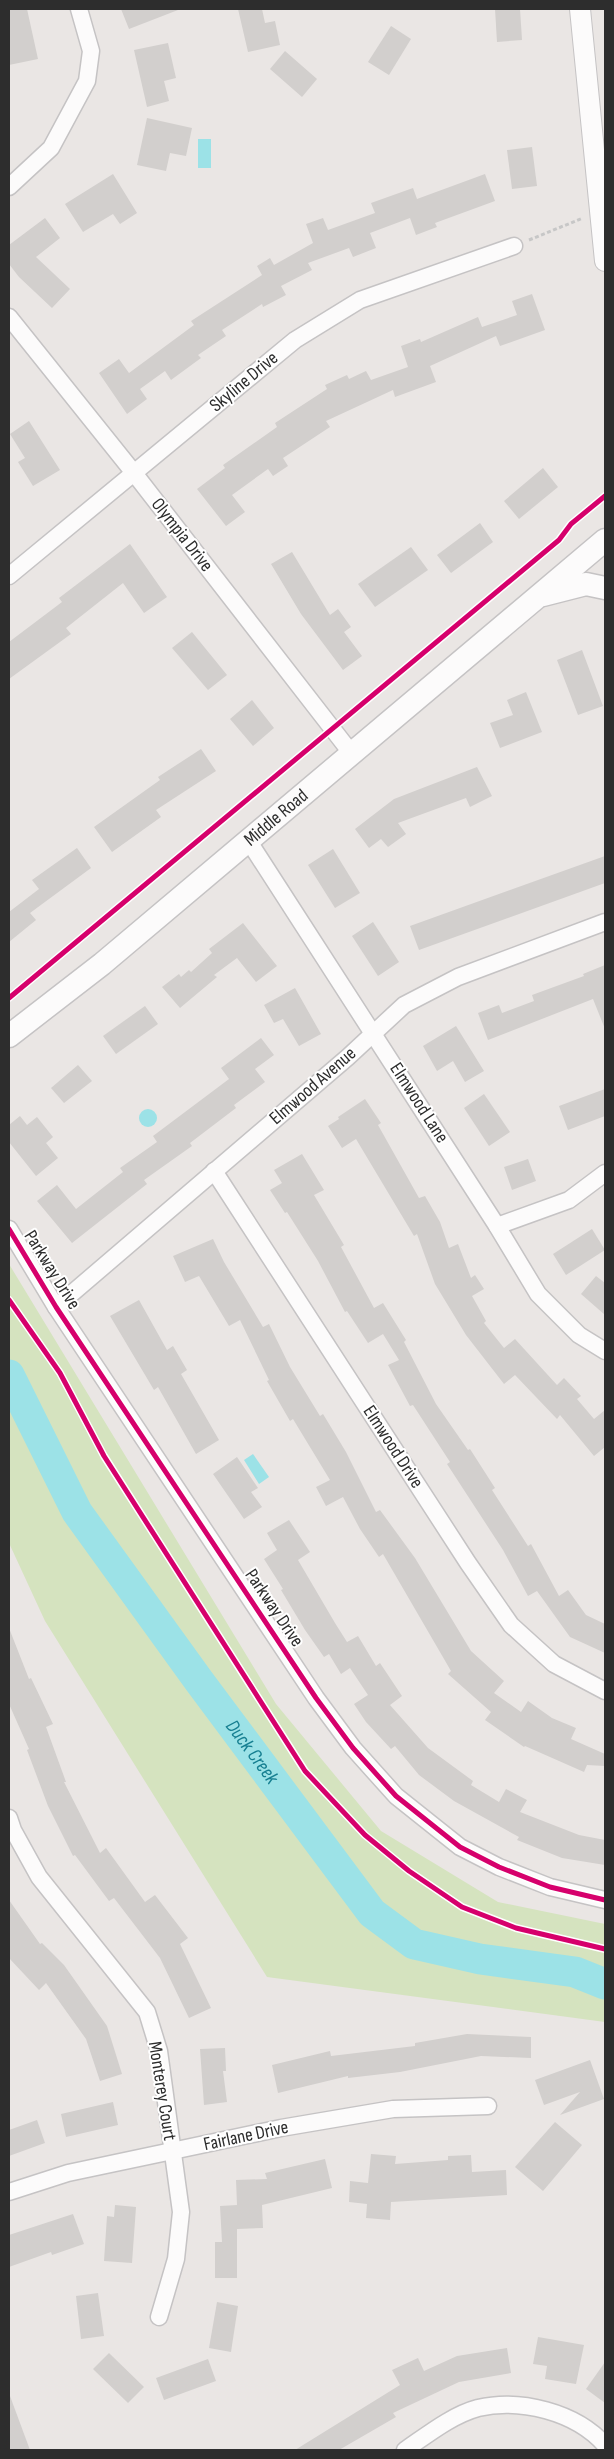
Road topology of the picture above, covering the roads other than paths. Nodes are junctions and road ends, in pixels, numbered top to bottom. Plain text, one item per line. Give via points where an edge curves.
1 (79, 9) edge
2 (580, 9) edge
3 (9, 187) edge
4 (514, 246) road end
5 (605, 261) edge
6 (9, 317) edge
7 (134, 473) junction
8 (605, 540) edge
9 (9, 576) edge
10 (605, 588) edge
11 (539, 595) junction
12 (352, 754) junction
13 (248, 840) junction
14 (605, 922) edge
15 (374, 1033) junction
16 (9, 1036) edge
17 (214, 1171) junction
18 (605, 1173) edge
19 (498, 1226) junction
20 (9, 1229) edge
21 (56, 1307) junction
22 (605, 1351) edge
23 (605, 1690) edge
24 (9, 1818) edge
25 (605, 1900) edge
26 (488, 2106) dead end
27 (172, 2152) junction
28 (9, 2192) edge
29 (159, 2317) dead end
30 (605, 2445) edge
31 (405, 2450) edge

1 - 3 street via 91,51 87,81 50,148
2 - 5 street
4 - 7 street, Skyline Drive via 360,300 295,340
6 - 7 street, Olympia Drive
7 - 9 street, Skyline Drive
7 - 12 street, Olympia Drive
8 - 11 main road, Middle Road
10 - 11 main road, Middle Road via 586,584
11 - 12 main road, Middle Road
12 - 13 main road, Middle Road
13 - 15 street, Elmwood Lane
13 - 16 main road, Middle Road via 102,964
14 - 15 street, Elmwood Avenue via 458,977 404,1005
15 - 17 street, Elmwood Avenue
15 - 19 street, Elmwood Lane
17 - 21 street, Elmwood Avenue
17 - 23 street, Elmwood Drive via 511,1625 554,1664
18 - 19 street via 569,1200
19 - 22 street, Elmwood Lane via 538,1294 579,1335
20 - 21 street, Parkway Drive
21 - 25 street, Parkway Drive via 316,1698 353,1748 396,1796 460,1847 499,1867 550,1887
24 - 27 street, Monterey Court via 39,1877 147,2012 159,2051
26 - 27 street, Fairlane Drive via 393,2109 281,2128
27 - 28 street, Fairlane Drive via 68,2173
27 - 29 street, Monterey Court via 181,2212 176,2259
30 - 31 street via 600,2438 576,2423 542,2409 508,2405 478,2408 442,2425

